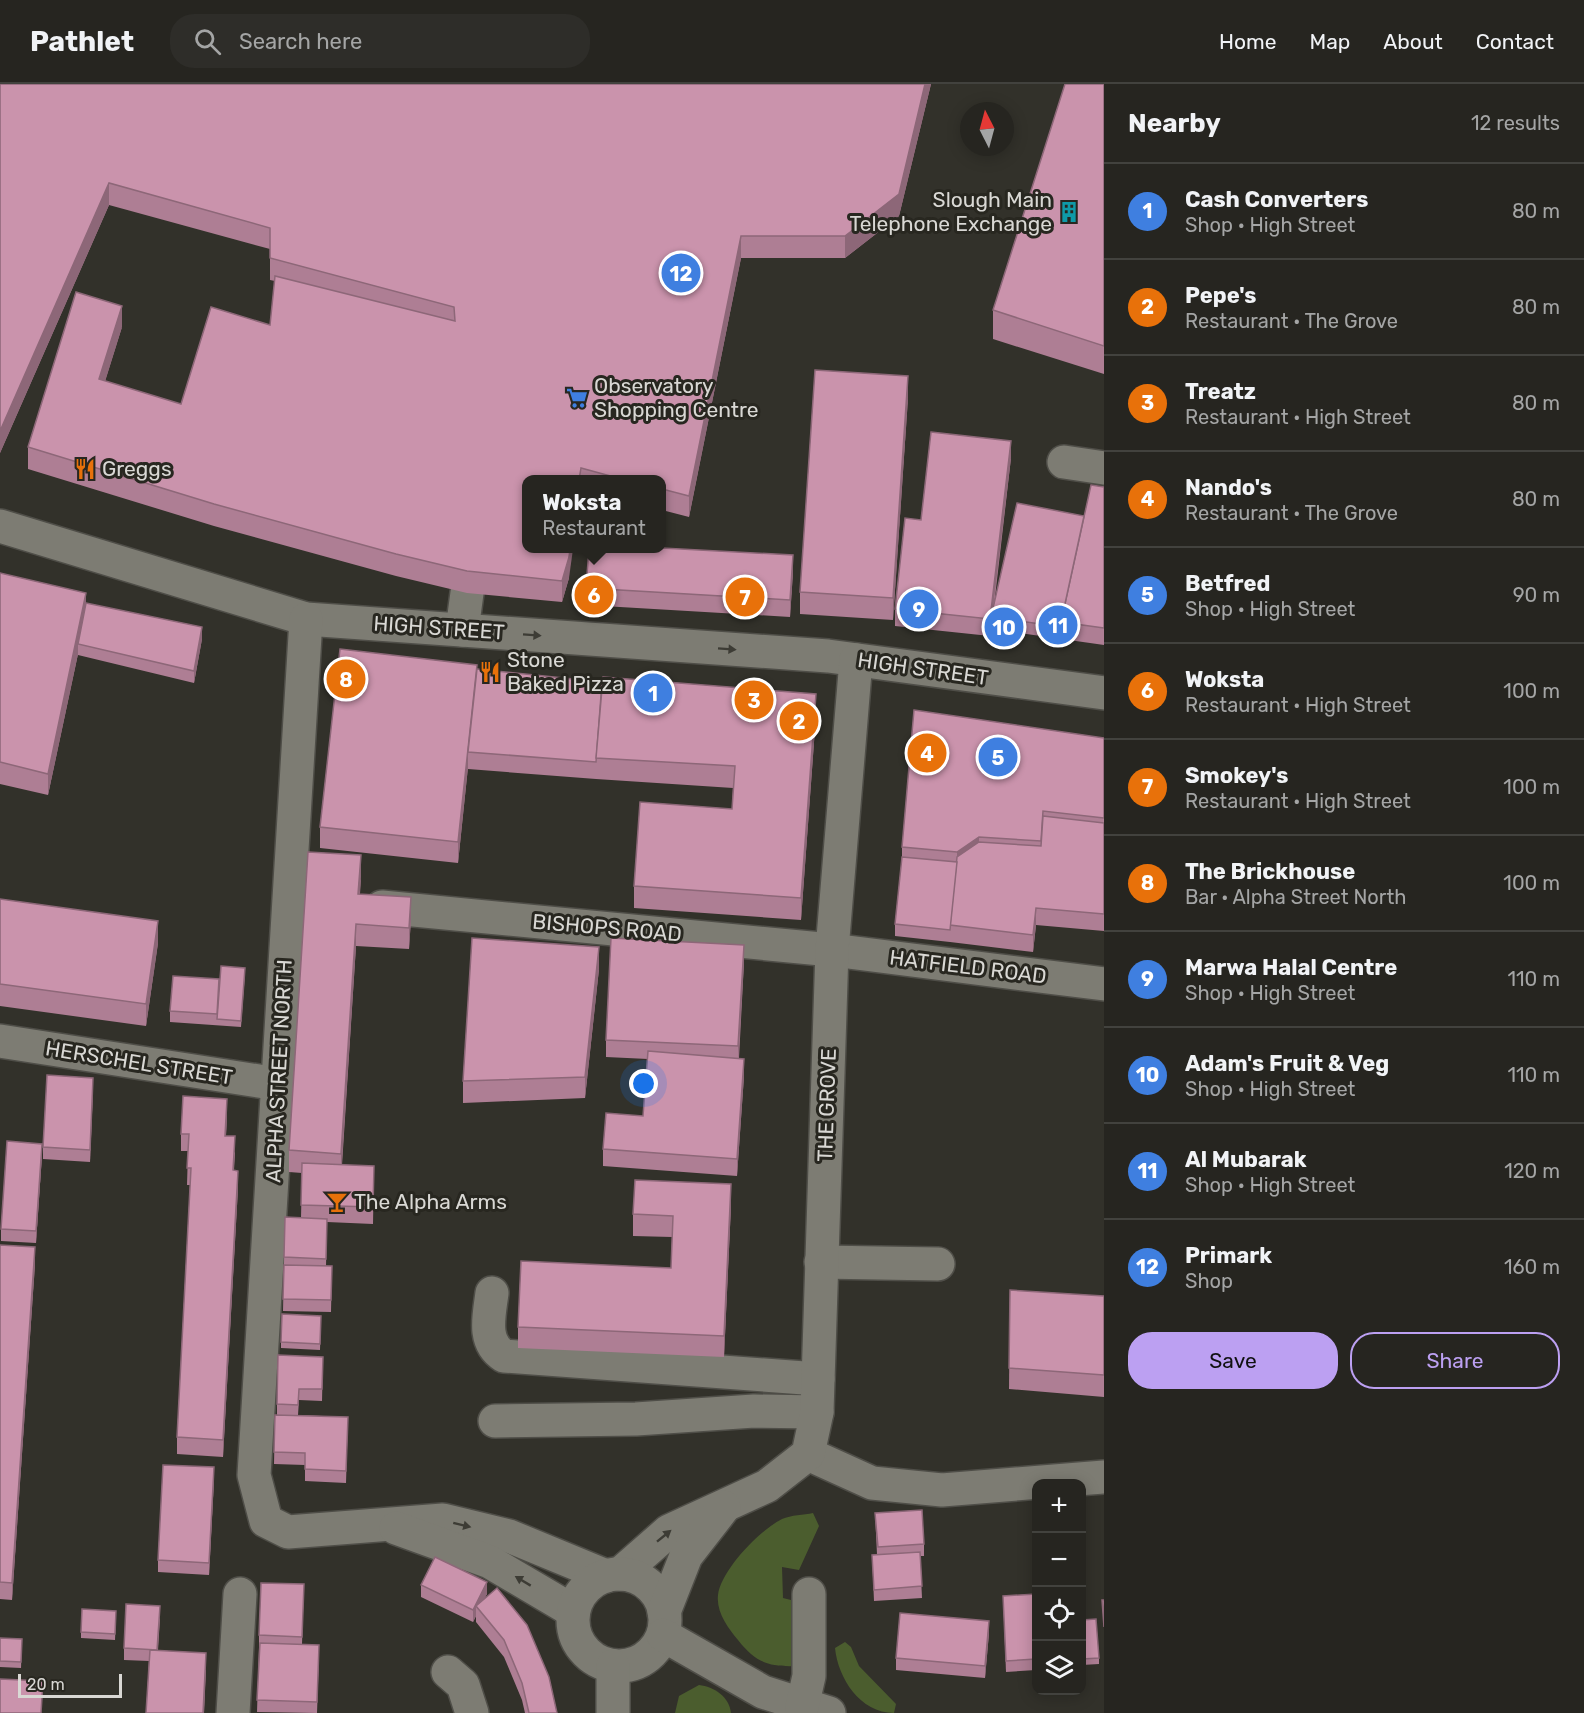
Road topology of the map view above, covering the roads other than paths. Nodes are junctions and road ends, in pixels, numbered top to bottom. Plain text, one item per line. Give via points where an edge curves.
1 (1064, 462) dead end
2 (1104, 468) edge
3 (0, 526) edge
4 (467, 593) edge
5 (306, 619) junction
6 (462, 630) junction
7 (856, 660) junction
8 (1104, 693) edge
9 (382, 907) edge
10 (832, 950) junction
11 (1104, 984) edge
12 (0, 1041) edge
13 (278, 1084) junction
14 (821, 1262) junction
15 (938, 1264) dead end
16 (492, 1293) dead end
17 (818, 1379) junction
18 (817, 1412) junction
19 (495, 1421) dead end
20 (808, 1454) junction
21 (1104, 1477) edge
22 (727, 1504) junction
23 (383, 1523) junction
24 (613, 1575) junction
25 (240, 1594) dead end
26 (809, 1594) dead end
27 (573, 1611) junction
28 (663, 1624) junction
29 (613, 1666) junction
30 (448, 1672) dead end
31 (757, 1703) edge
32 (816, 1710) edge
33 (232, 1713) edge
34 (472, 1713) edge
35 (613, 1713) edge

1 - 2 street
3 - 5 street, HIGH STREET
4 - 6 street
5 - 6 street, HIGH STREET
5 - 13 street, ALPHA STREET NORTH
6 -> 7 street, HIGH STREET
7 - 8 street, HIGH STREET
7 - 10 street, THE GROVE
9 - 10 street, BISHOPS ROAD
10 - 11 street, HATFIELD ROAD
10 - 14 street, THE GROVE
12 - 13 street, HERSCHEL STREET
13 - 23 street, ALPHA STREET NORTH via 254,1475 266,1521 288,1532
14 - 15 street
14 - 17 street, THE GROVE
16 - 17 street via 489,1340 493,1349 504,1356
17 - 18 street, THE GROVE
18 - 19 street
18 - 20 street, THE GROVE
20 - 21 street via 872,1483 942,1490
20 - 22 street via 767,1486
24 -> 22 street via 669,1531
22 - 28 street via 686,1556
23 -> 24 street via 443,1520 509,1536
27 -> 23 street via 489,1562
24 - 27 street via 591,1583
24 - 28 street via 640,1580 656,1593
25 - 33 street
26 - 32 street via 808,1676
27 - 29 street via 573,1630 581,1648 595,1660
28 - 29 street via 652,1653 634,1664
28 - 31 street
29 - 35 street
30 - 34 street via 463,1685
31 - 32 street

